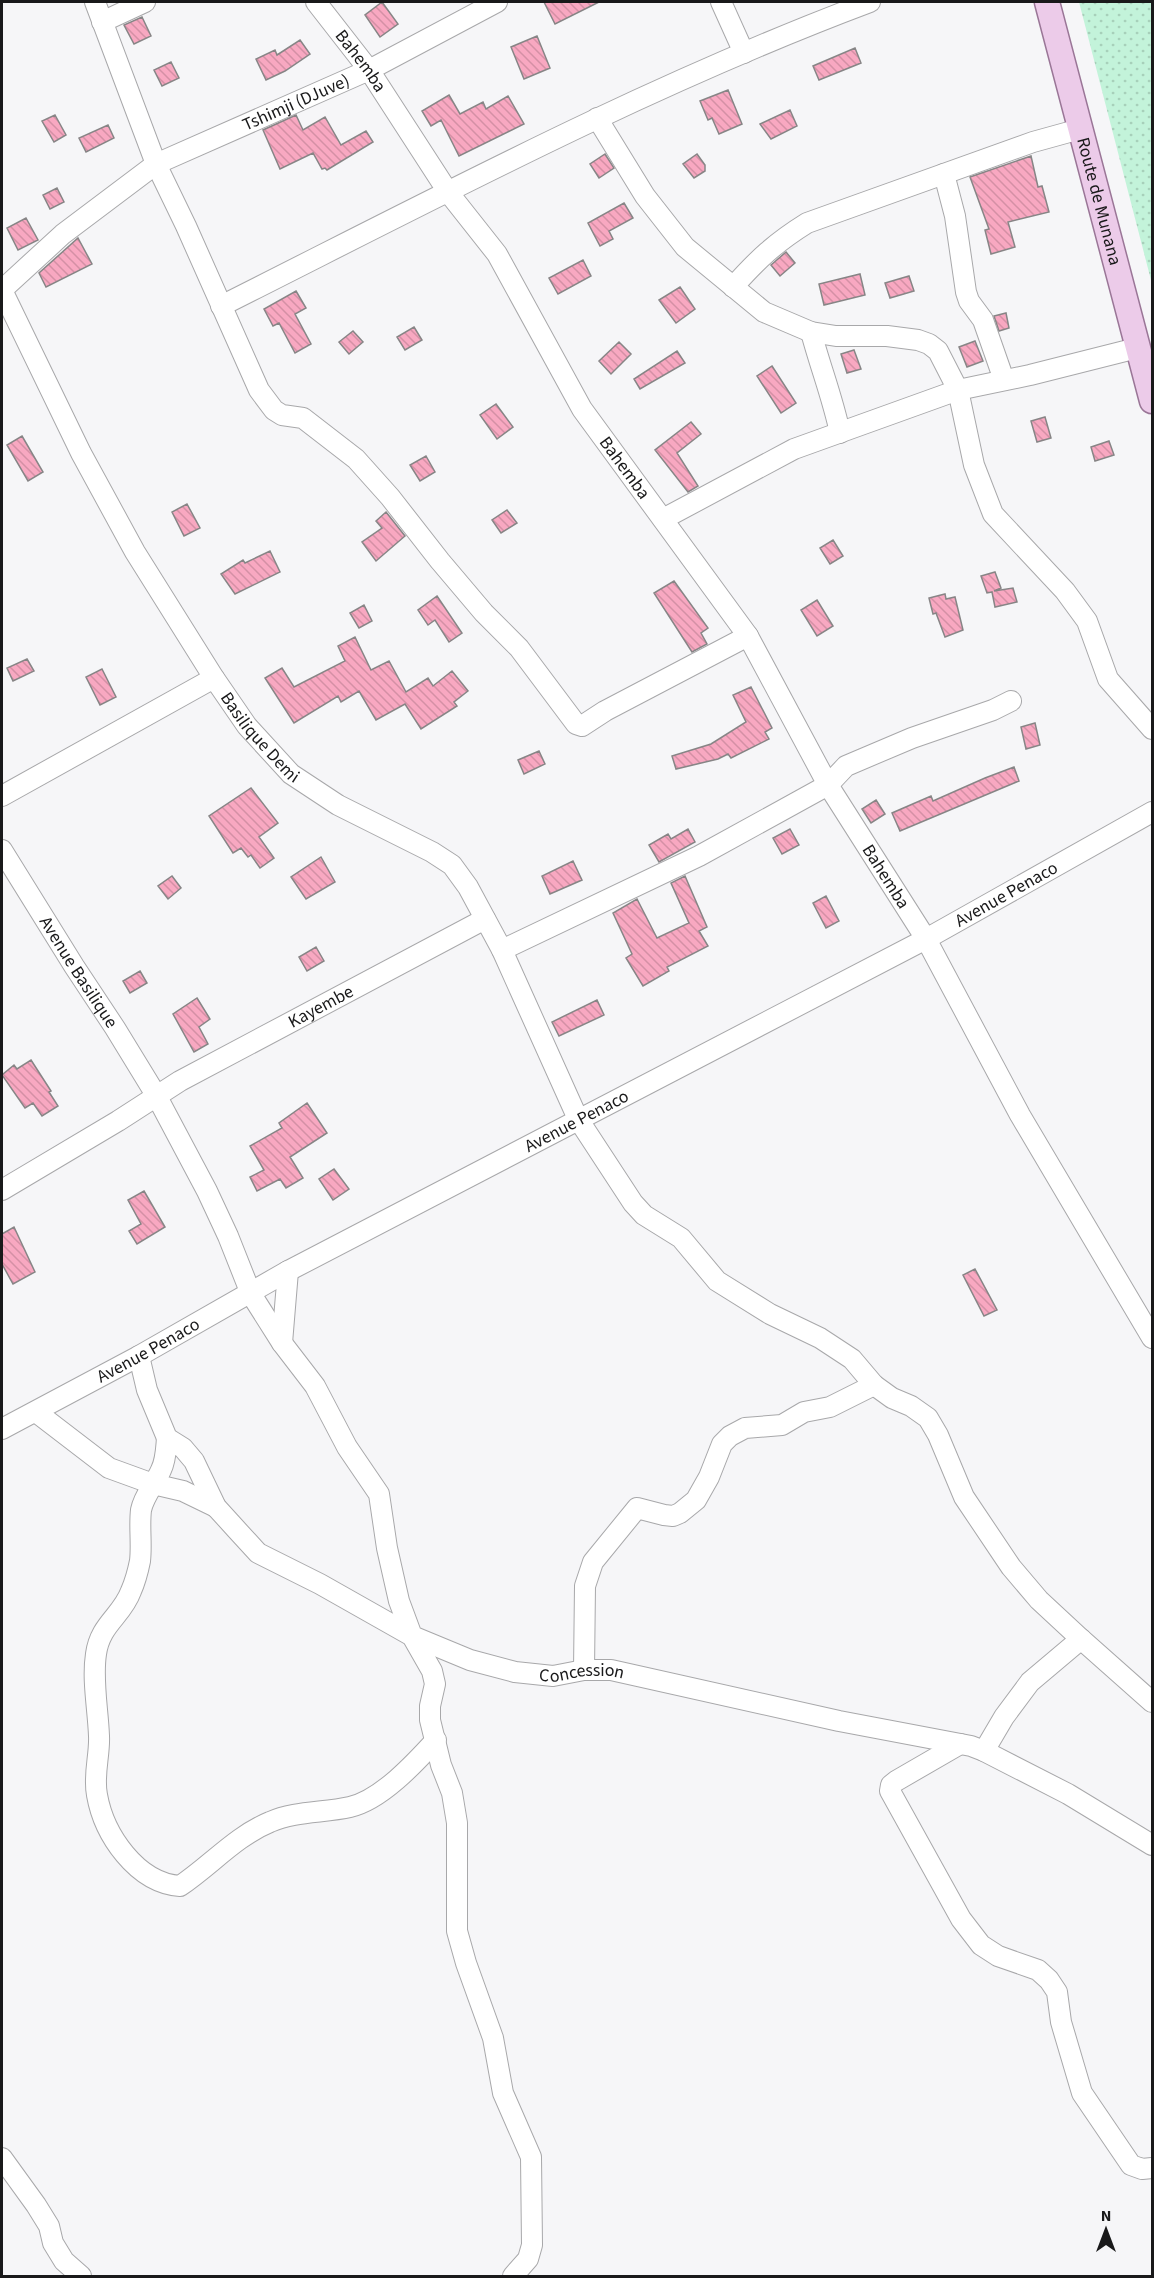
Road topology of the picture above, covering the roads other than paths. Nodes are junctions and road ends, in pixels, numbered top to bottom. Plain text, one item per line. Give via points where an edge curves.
1 (95, 2) edge
2 (145, 2) edge
3 (316, 2) edge
4 (497, 2) edge
5 (721, 2) edge
6 (870, 2) edge
7 (1047, 2) edge
8 (102, 22) junction
9 (744, 53) junction
10 (369, 70) junction
11 (597, 118) junction
12 (1080, 129) junction
13 (156, 165) junction
14 (944, 174) junction
15 (448, 192) junction
16 (733, 287) junction
17 (2, 290) edge
18 (221, 306) junction
19 (811, 332) junction
20 (1137, 348) junction
21 (1004, 380) junction
22 (958, 390) junction
23 (1152, 401) edge
24 (840, 433) junction
25 (663, 519) junction
26 (748, 636) junction
27 (214, 678) junction
28 (1011, 701) dead end
29 (1152, 729) edge
30 (828, 785) junction
31 (2, 796) edge
32 (1152, 812) edge
33 (2, 850) edge
34 (485, 919) junction
35 (926, 939) junction
36 (502, 950) junction
37 (156, 1095) junction
38 (578, 1119) junction
39 (2, 1190) edge
40 (288, 1271) junction
41 (251, 1294) junction
42 (1152, 1338) edge
43 (282, 1343) junction
44 (139, 1356) junction
45 (874, 1385) junction
46 (36, 1412) junction
47 (2, 1430) edge
48 (167, 1438) junction
49 (153, 1484) junction
50 (216, 1507) junction
51 (412, 1636) junction
52 (1081, 1639) junction
53 (584, 1670) junction
54 (1152, 1702) edge
55 (436, 1740) junction
56 (960, 1744) junction
57 (984, 1751) junction
58 (1152, 1845) edge
59 (2, 2158) edge
60 (1152, 2168) edge
61 (81, 2277) edge
62 (513, 2277) edge

1 - 8 street
2 - 8 street
3 - 10 street, Bahemba
4 - 10 street, Tshimji (DJuve)
5 - 9 street
6 - 9 street
7 - 12 main road, Route de Munana
8 - 13 street
9 - 11 street
10 - 13 street, Tshimji (DJuve)
10 - 15 street, Bahemba
11 - 15 street
11 - 16 street via 645,196 685,247
12 - 14 street
12 - 20 main road, Route de Munana
13 - 17 street, Tshimji (DJuve) via 63,234
13 - 18 street
14 - 16 street via 807,223 770,248
14 - 21 street via 955,216 966,292 983,320
15 - 18 street
15 - 25 street, Bahemba via 497,254 582,410
16 - 19 street via 764,312
17 - 27 street, Basilique Demi via 81,453 135,552
18 - 26 street via 269,405 282,415 303,418 356,459 477,604 519,648 579,726
19 - 22 street via 887,336 929,344 938,351
19 - 24 street
20 - 21 street
20 - 23 main road, Route de Munana
21 - 22 street
22 - 24 street
22 - 29 street via 974,465 993,514 1065,591 1087,621 1108,679
24 - 25 street via 794,449
25 - 26 street, Bahemba
26 - 30 street, Bahemba
27 - 31 street
27 - 34 street, Basilique Demi via 247,726 291,774 338,805 452,865
28 - 30 street via 846,766
30 - 35 street, Bahemba
30 - 36 street via 699,856
32 - 35 street, Avenue Penaco
33 - 37 street, Avenue Basilique
34 - 36 street, Basilique Demi
34 - 37 street, Kayembe
35 - 38 street, Avenue Penaco
35 - 42 street, Bahemba via 1020,1115
36 - 38 street, Basilique Demi
37 - 39 street, Kayembe
37 - 41 street, Avenue Basilique via 207,1191
38 - 40 street, Avenue Penaco
38 - 45 street, Basilique Demi via 633,1203 644,1215 681,1238 717,1281 852,1359
40 - 41 street, Avenue Penaco
40 - 43 street
41 - 43 street
41 - 44 street, Avenue Penaco
43 - 51 street via 315,1386 347,1447 380,1494 387,1548
44 - 46 street, Avenue Penaco
44 - 48 street via 147,1390
45 - 52 street, Basilique Demi via 928,1418 964,1497 991,1539 1039,1600
45 - 53 street via 830,1407 804,1412 782,1425 745,1428 730,1436 722,1444 696,1500 680,1513 664,1515 637,1508 593,1562 585,1586
46 - 47 street, Avenue Penaco
46 - 49 street via 109,1468
48 - 49 street via 162,1469
48 - 50 street via 194,1461
49 - 50 street via 183,1491
49 - 55 street via 141,1510 140,1560 133,1586 117,1615 107,1624 96,1653 97,1795 110,1832 135,1867 168,1885 180,1886 267,1823 369,1801
50 - 51 street, Concession via 258,1553
51 - 53 street, Concession via 470,1660 515,1672 553,1676
51 - 55 street via 432,1671 435,1684 430,1720
52 - 54 street, Basilique Demi
52 - 57 street via 1030,1682
53 - 56 street, Concession via 611,1670
55 - 62 street via 457,1823 457,1931 493,2038 503,2093 531,2157 532,2245 528,2259
56 - 57 street, Concession
56 - 60 street via 896,1781 890,1791 961,1919 981,1945 998,1956 1038,1970 1057,1992 1061,2022 1082,2093 1131,2165
57 - 58 street, Concession via 1068,1794
59 - 61 street via 49,2226 52,2243

